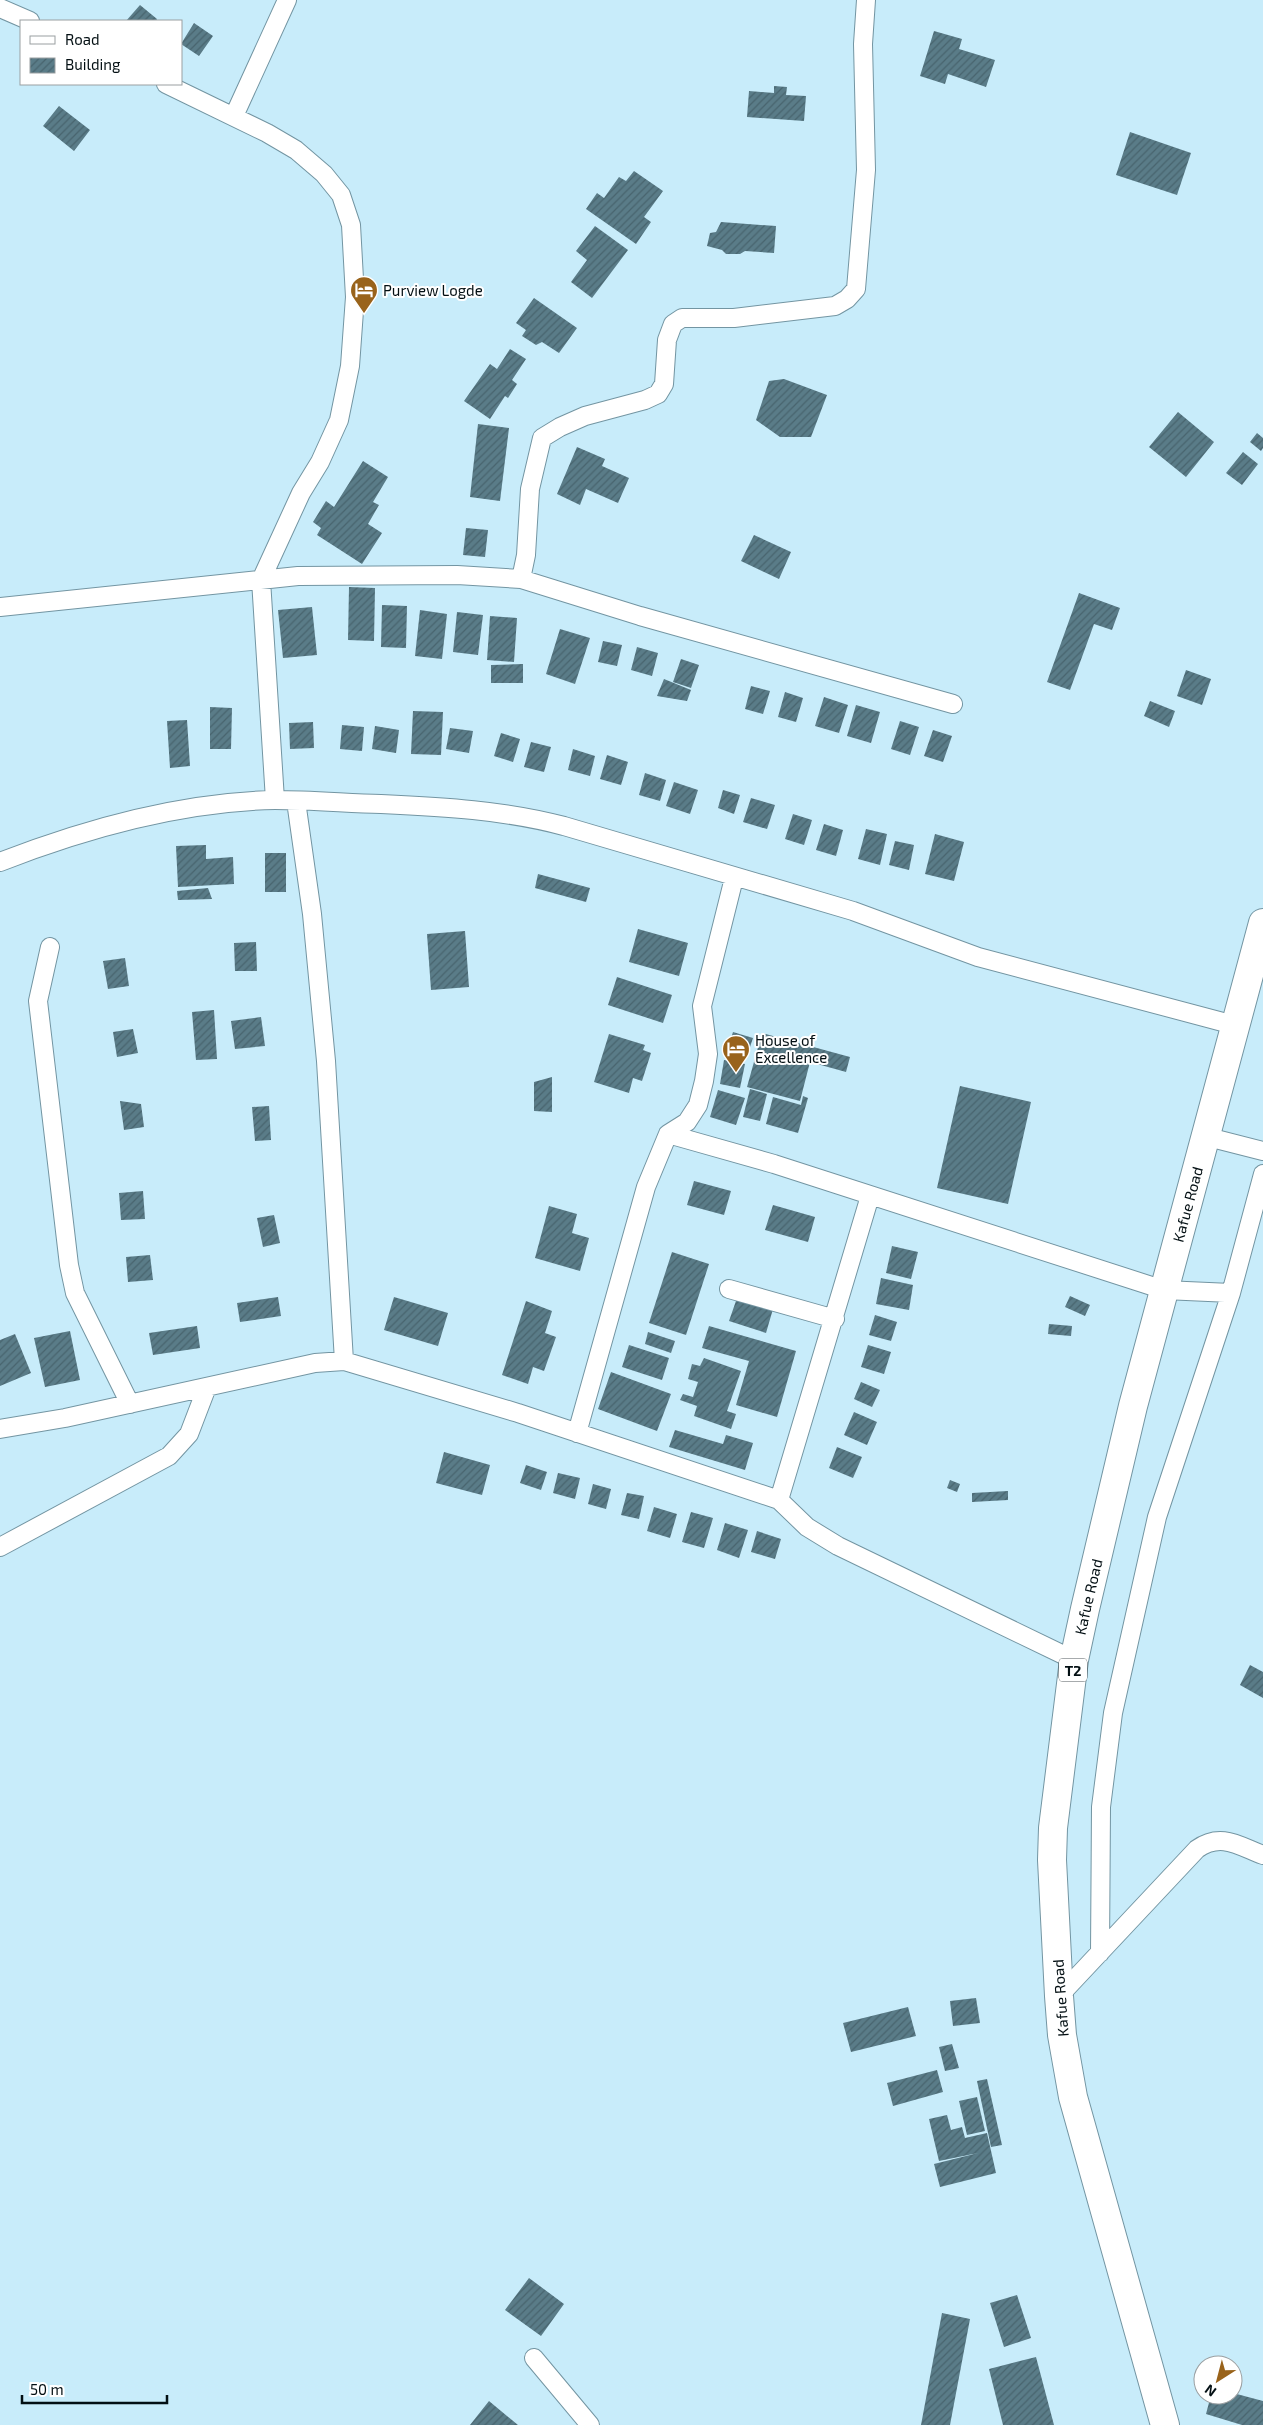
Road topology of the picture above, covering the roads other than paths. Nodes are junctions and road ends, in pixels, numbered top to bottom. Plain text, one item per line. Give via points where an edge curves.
1 (286, 0) edge
2 (866, 0) edge
3 (0, 8) edge
4 (28, 20) edge
5 (168, 85) edge
6 (234, 116) junction
7 (261, 580) junction
8 (521, 580) junction
9 (0, 607) edge
10 (953, 704) dead end
11 (275, 800) junction
12 (296, 801) junction
13 (0, 862) edge
14 (734, 878) junction
15 (1263, 924) edge
16 (50, 948) dead end
17 (1234, 1024) junction
18 (668, 1134) junction
19 (1204, 1136) junction
20 (1263, 1151) edge
21 (1263, 1174) edge
22 (870, 1196) junction
23 (729, 1289) dead end
24 (1164, 1290) junction
25 (1231, 1293) junction
26 (835, 1319) junction
27 (344, 1361) junction
28 (207, 1387) junction
29 (130, 1404) junction
30 (0, 1429) edge
31 (577, 1433) junction
32 (779, 1500) junction
33 (0, 1548) edge
34 (1074, 1660) junction
35 (1263, 1855) edge
36 (1100, 1952) junction
37 (1059, 1996) junction
38 (534, 2358) dead end
39 (590, 2425) edge
40 (1165, 2425) edge

1 - 6 street
2 - 8 street via 863,44 866,170 856,289 847,300 835,306 734,318 682,318 673,324 667,340 664,384 658,394 585,416 542,438 530,489 526,555
3 - 4 street
5 - 6 street
6 - 7 street via 296,150 324,174 341,195 351,225 355,297 350,366 339,420
7 - 8 street via 298,576 447,575
7 - 9 street
7 - 11 street
8 - 10 street
11 - 12 street
11 - 13 street via 161,814 70,838
12 - 14 street via 494,811 528,817
12 - 27 street via 312,914 326,1061
14 - 17 street via 852,911 978,956
14 - 18 street via 702,1006 708,1054 698,1105 687,1122
15 - 17 highway, Kafue Road / T2
16 - 29 street via 38,1001 69,1265 75,1293
17 - 19 highway, Kafue Road / T2
18 - 22 street via 765,1161
18 - 31 street via 646,1187
19 - 20 street
19 - 24 highway, Kafue Road / T2
21 - 25 street
22 - 24 street
22 - 26 street
23 - 26 street
24 - 25 street
24 - 34 highway, Kafue Road / T2 via 1133,1406
25 - 36 street via 1157,1517 1113,1713 1101,1806
26 - 32 street
27 - 28 street via 315,1363
27 - 31 street
28 - 29 street
28 - 33 street via 189,1434 169,1456
29 - 30 street
31 - 32 street
32 - 34 street via 807,1527 838,1546
34 - 37 highway, Kafue Road / T2 via 1053,1828
35 - 36 street via 1223,1840 1209,1841 1197,1849
36 - 37 street
37 - 40 highway, Kafue Road / T2 via 1073,2097
38 - 39 street

